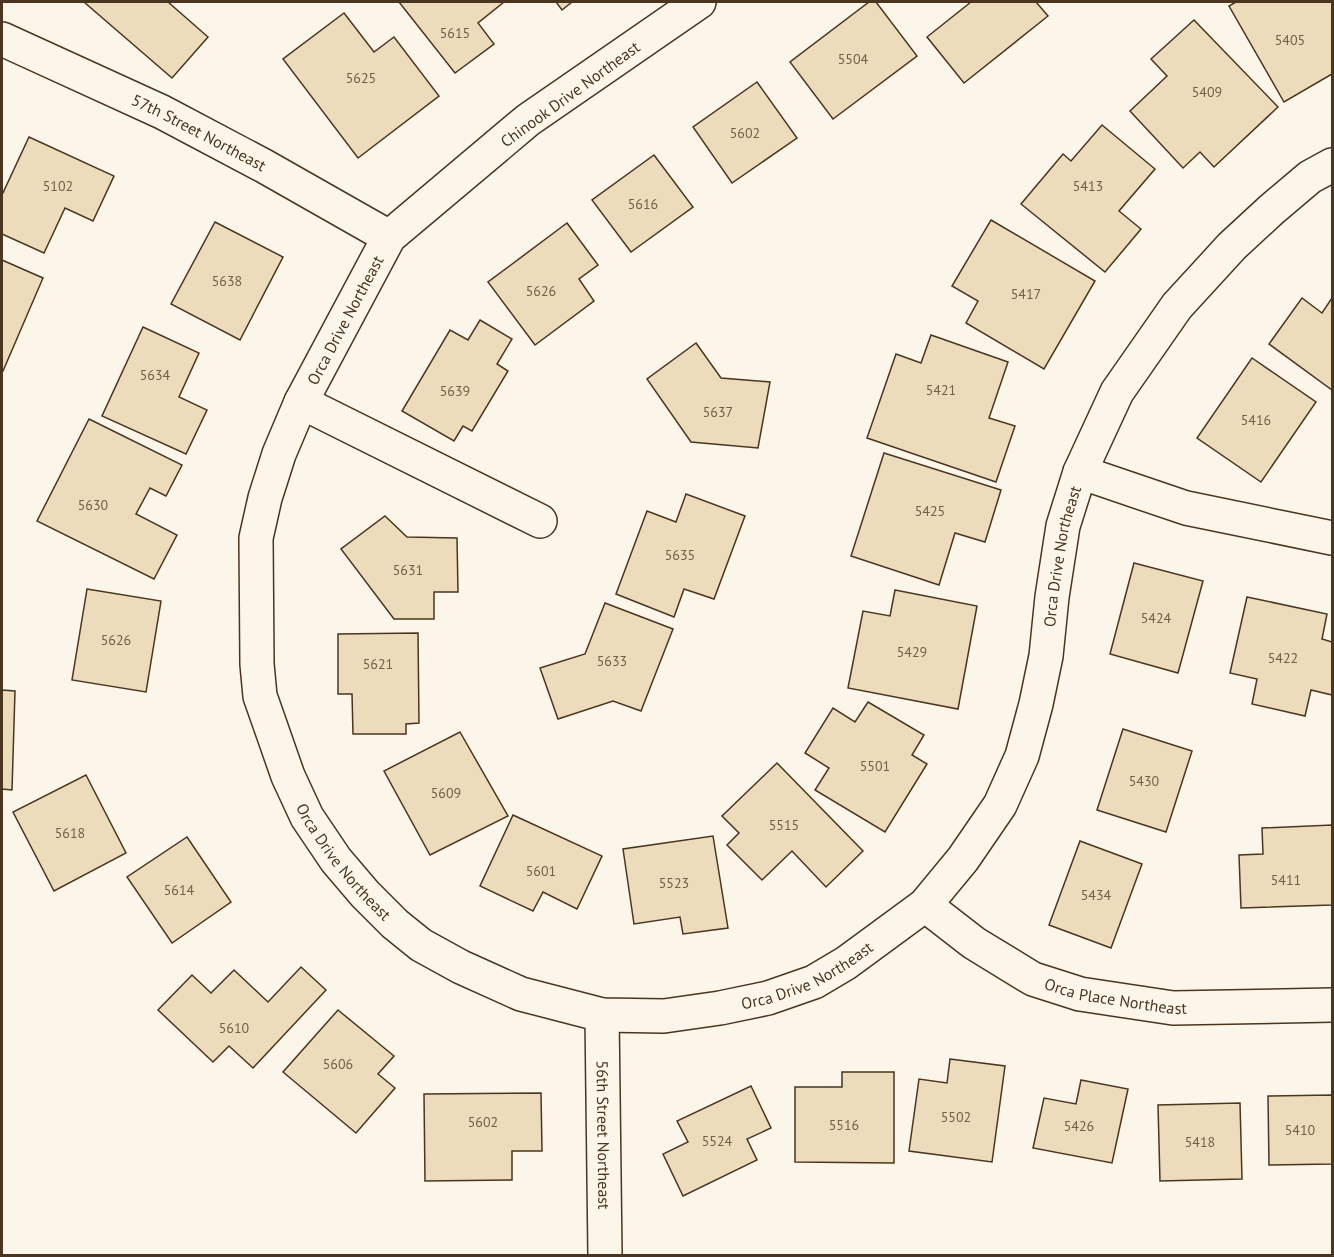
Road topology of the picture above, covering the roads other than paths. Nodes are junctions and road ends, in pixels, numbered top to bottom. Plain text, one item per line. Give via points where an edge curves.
1 (699, 2) edge
2 (2, 39) edge
3 (1332, 165) edge
4 (389, 237) junction
5 (301, 402) junction
6 (1080, 472) junction
7 (540, 521) dead end
8 (1332, 538) edge
9 (925, 905) junction
10 (1332, 1005) edge
11 (602, 1015) junction
12 (605, 1256) edge

1 - 4 street, Chinook Drive Northeast via 528,120
2 - 4 street, 57th Street Northeast via 162,112
3 - 6 street, Orca Drive Northeast via 1271,210 1177,306 1118,392
4 - 5 street, Orca Drive Northeast
5 - 7 street, Orca Drive Northeast
5 - 11 street, Orca Drive Northeast via 279,454 256,538 257,664 260,696 307,818 365,894 421,945 521,994
6 - 8 street via 1186,508
6 - 9 street, Orca Drive Northeast via 1063,526 1046,656 1022,756 1000,805
9 - 10 street, Orca Place Northeast via 974,943 1033,979 1080,994 1173,1008
9 - 11 street, Orca Drive Northeast via 814,982 768,998 664,1016
11 - 12 street, 56th Street Northeast

